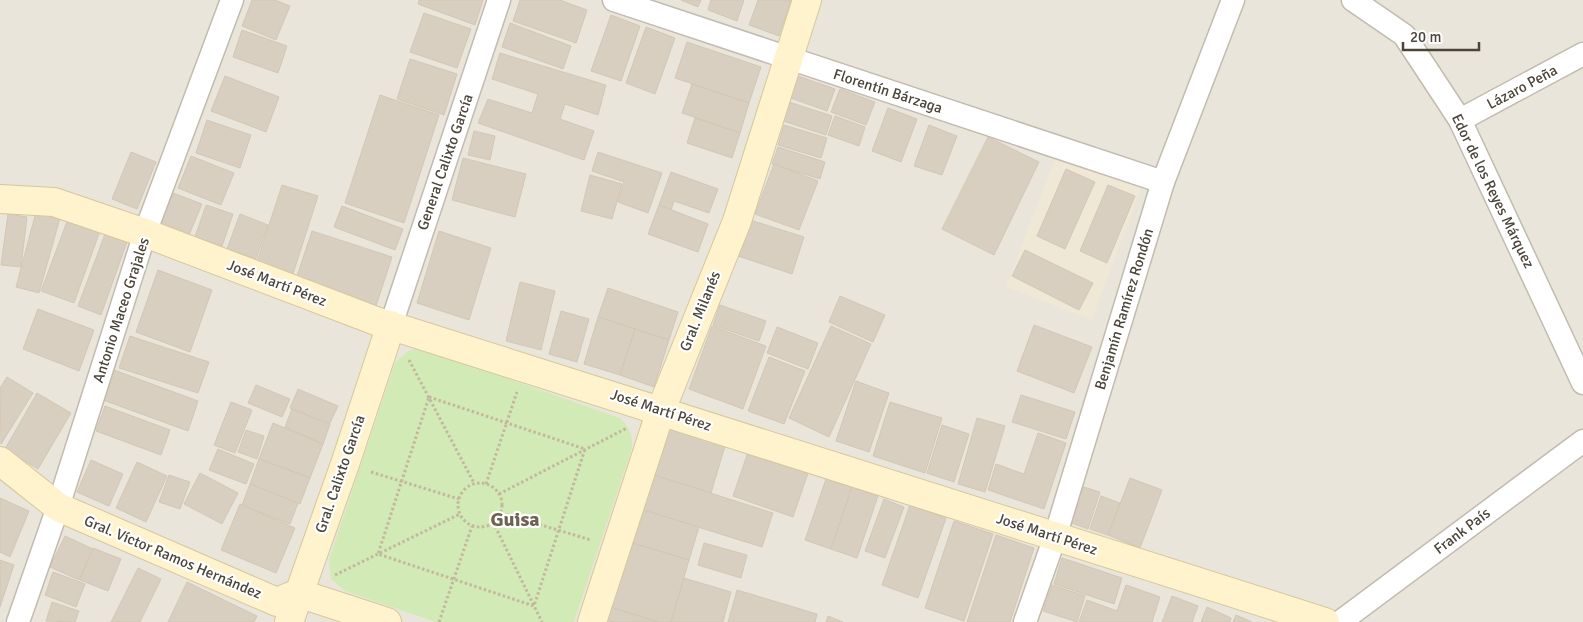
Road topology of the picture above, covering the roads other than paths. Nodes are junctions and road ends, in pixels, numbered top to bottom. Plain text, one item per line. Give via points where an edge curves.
1 (232, 0) edge
2 (499, 0) edge
3 (614, 0) edge
4 (808, 0) edge
5 (1233, 0) edge
6 (1353, 0) edge
7 (1583, 54) edge
8 (789, 58) junction
9 (1460, 120) junction
10 (1163, 182) junction
11 (0, 199) edge
12 (145, 233) junction
13 (391, 325) junction
14 (1583, 383) edge
15 (661, 410) junction
16 (1583, 441) edge
17 (0, 461) edge
18 (58, 507) junction
19 (1055, 538) junction
20 (298, 593) junction
21 (18, 622) edge
22 (289, 622) edge
23 (387, 622) edge
24 (592, 622) edge
25 (1025, 622) edge
26 (1325, 622) edge
27 (1340, 622) edge

1 - 12 street, Antonio Maceo Grajales
2 - 13 street, General Calixto García
3 - 8 street, Florentín Bárzaga
4 - 8 street, Gral. Milanés
5 - 10 street, Benjamín Ramírez Rondón
6 - 9 street, Edor de los Reyes Márquez via 1404,35
7 - 9 street, Lázaro Peña
8 - 10 street, Florentín Bárzaga
8 - 15 street, Gral. Milanés via 736,221
9 - 14 street, Edor de los Reyes Márquez
10 - 19 street, Benjamín Ramírez Rondón
11 - 12 street, José Martí Pérez via 54,202
12 - 13 street, José Martí Pérez
12 - 18 street, Antonio Maceo Grajales
13 - 15 street, José Martí Pérez
13 - 20 street, Gral. Calixto García
15 - 19 street, José Martí Pérez
15 - 24 street, Gral. Milanés
16 - 27 street, Frank País
17 - 18 street, Gral. Víctor Ramos Hernández
18 - 20 street, Gral. Víctor Ramos Hernández via 276,602
18 - 21 street, Antonio Maceo Grajales
19 - 25 street, Benjamín Ramírez Rondón
19 - 26 street, José Martí Pérez
20 - 22 street, Gral. Calixto García
20 - 23 street

